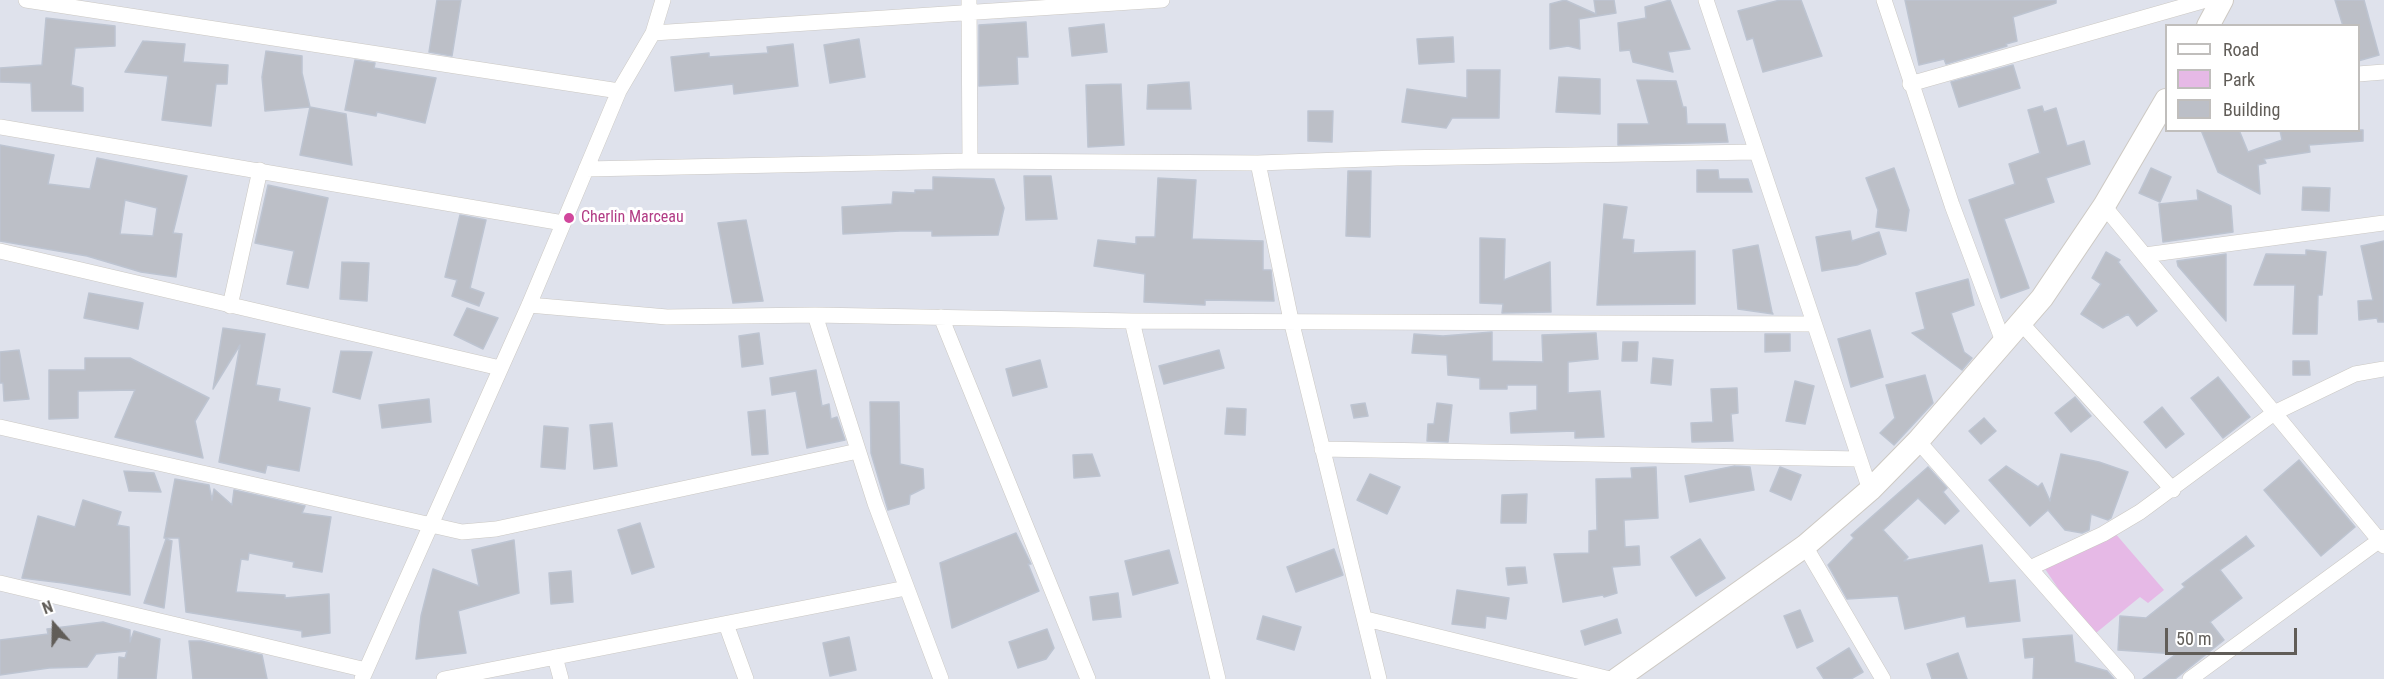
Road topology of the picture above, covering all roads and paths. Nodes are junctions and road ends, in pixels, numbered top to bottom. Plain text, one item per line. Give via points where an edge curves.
1 (26, 0) edge
2 (663, 0) edge
3 (1162, 0) edge
4 (1706, 0) edge
5 (1884, 0) edge
6 (2206, 0) edge
7 (2222, 0) edge
8 (969, 6) edge
9 (2209, 24) edge
10 (653, 33) junction
11 (2384, 72) edge
12 (2360, 74) edge
13 (1910, 84) junction
14 (620, 91) junction
15 (2165, 102) edge
16 (0, 127) edge
17 (1756, 152) junction
18 (970, 161) junction
19 (1258, 163) junction
20 (586, 169) junction
21 (260, 170) junction
22 (2104, 206) junction
23 (563, 223) junction
24 (2384, 223) edge
25 (0, 251) edge
26 (2145, 255) junction
27 (529, 305) junction
28 (230, 306) junction
29 (815, 315) junction
30 (941, 317) junction
31 (1291, 320) junction
32 (1132, 321) junction
33 (1814, 324) junction
34 (2022, 324) junction
35 (2004, 344) junction
36 (500, 368) junction
37 (2384, 369) edge
38 (2274, 413) junction
39 (0, 428) edge
40 (1918, 441) junction
41 (1322, 449) junction
42 (858, 451) junction
43 (1859, 459) junction
44 (1870, 490) junction
45 (2173, 490) junction
46 (430, 526) junction
47 (2382, 541) edge
48 (1805, 546) junction
49 (2030, 568) junction
50 (0, 583) edge
51 (906, 588) junction
52 (1366, 619) junction
53 (726, 624) junction
54 (555, 657) junction
55 (364, 675) edge
56 (444, 679) edge
57 (561, 679) edge
58 (746, 679) edge
59 (941, 679) edge
60 (1088, 679) edge
61 (1218, 679) edge
62 (1379, 679) edge
63 (1610, 679) edge
64 (1617, 679) edge
65 (1883, 679) edge
66 (2127, 679) edge
67 (2190, 679) edge

1 - 14 street
2 - 10 street
3 - 8 street
4 - 17 street
5 - 13 street
6 - 13 street
7 - 9 street
8 - 10 street
8 - 18 street
10 - 14 street
11 - 12 street
13 - 35 street
14 - 20 street
15 - 22 street
16 - 21 street
17 - 19 street
17 - 33 street
18 - 19 street
18 - 20 street
19 - 31 street
20 - 23 street
21 - 23 street
21 - 28 street
22 - 26 street
22 - 34 street
23 - 27 street
24 - 26 street
25 - 28 street
26 - 38 street
27 - 29 street via 667,317
27 - 36 street
28 - 36 street
29 - 30 street
29 - 42 street
30 - 32 street
30 - 60 street
31 - 32 street
31 - 33 street
31 - 41 street
32 - 61 street
33 - 43 street
34 - 35 street
34 - 45 street
35 - 40 street
36 - 46 street
37 - 38 street via 2355,374
38 - 45 street
38 - 47 street
39 - 46 street
40 - 44 street
40 - 49 street
41 - 43 street
41 - 52 street
42 - 46 street via 496,529 462,532
42 - 51 street
43 - 44 street
44 - 48 street
45 - 49 street via 2103,534
46 - 55 street
47 - 67 street
48 - 64 street
48 - 65 street
49 - 66 street
50 - 55 street
51 - 53 street
51 - 59 street
52 - 62 street
52 - 63 street
53 - 54 street
53 - 58 street
54 - 56 street
54 - 57 street

